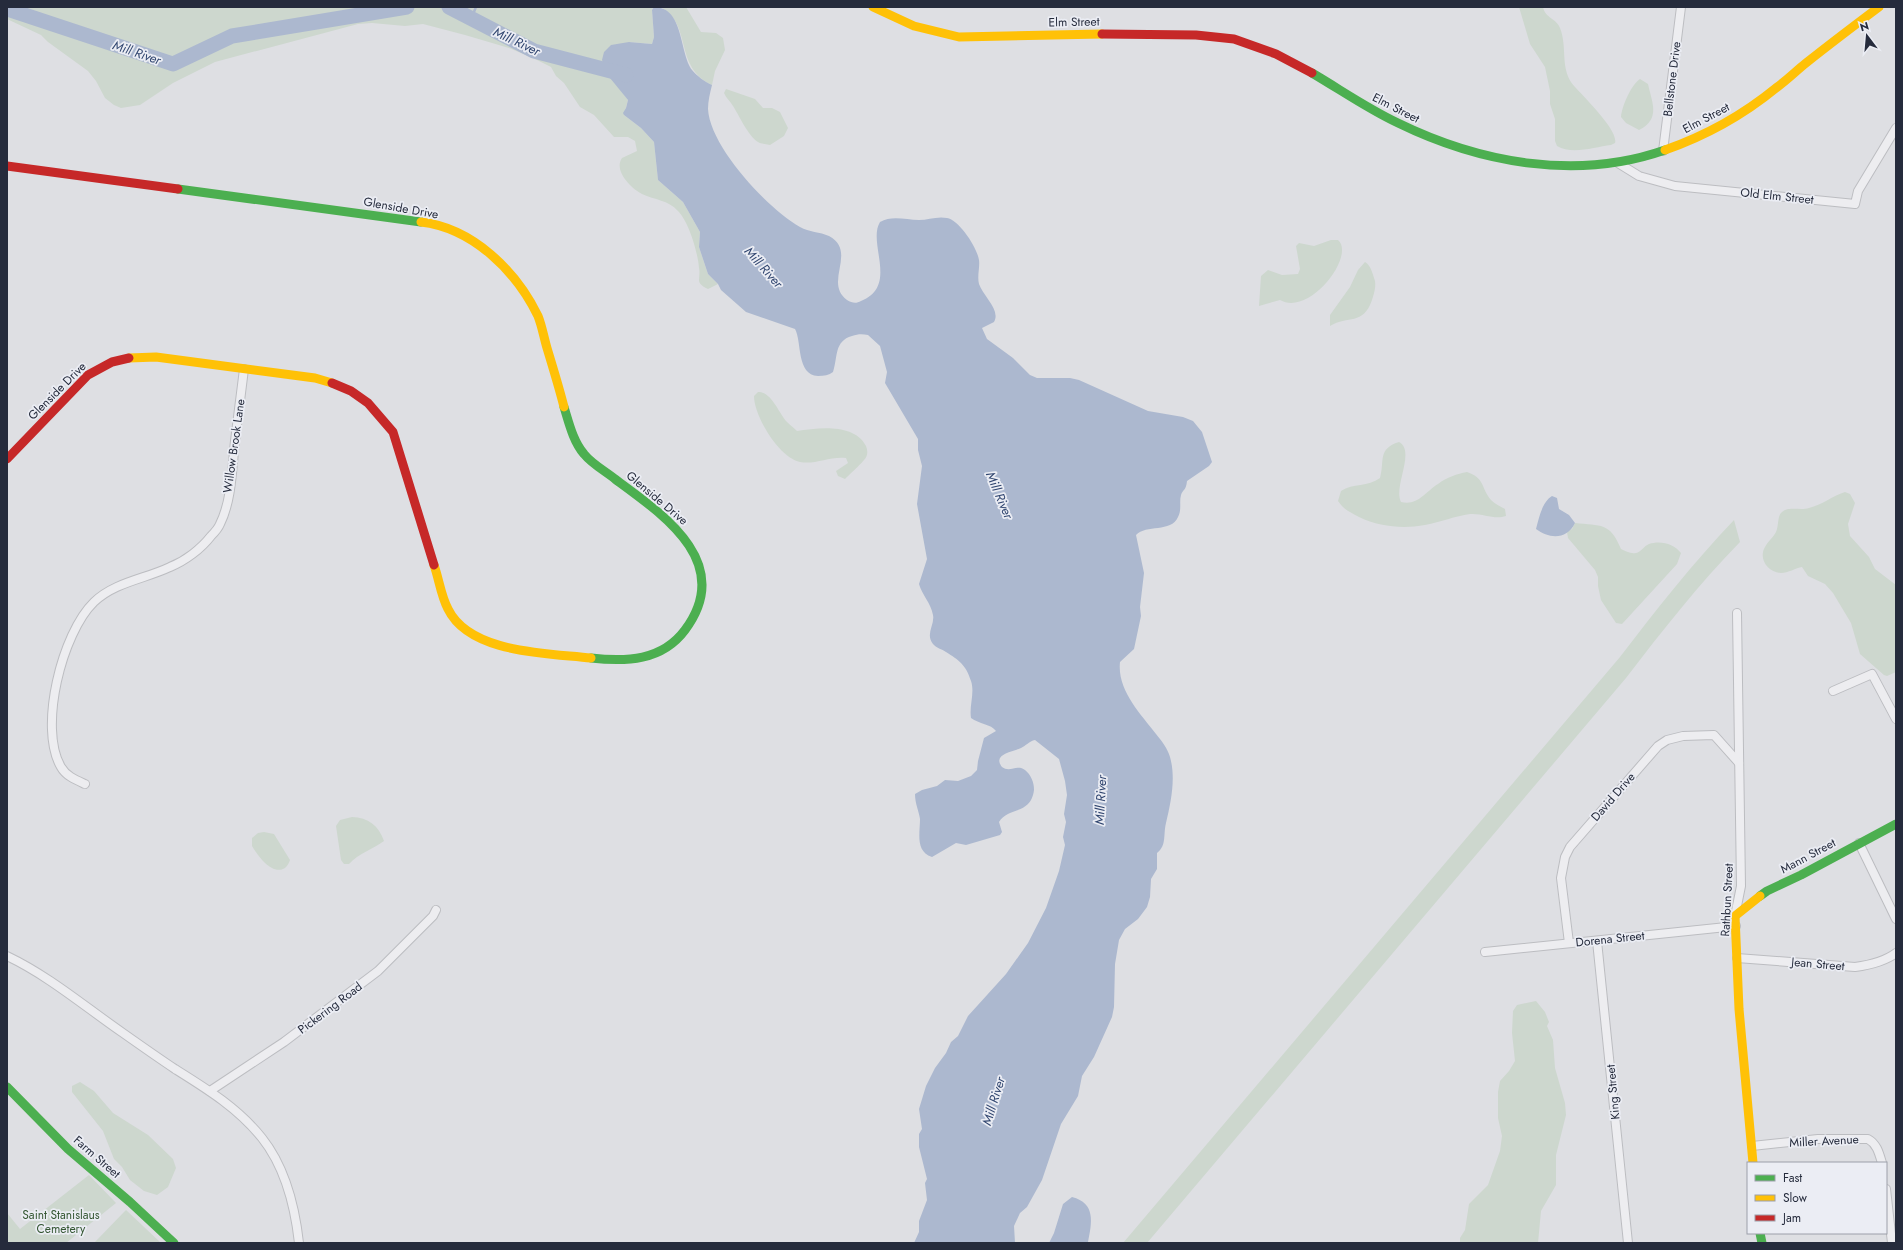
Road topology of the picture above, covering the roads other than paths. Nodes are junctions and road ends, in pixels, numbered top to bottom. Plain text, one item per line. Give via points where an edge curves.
1 (873, 7) edge
2 (1681, 7) edge
3 (1879, 7) edge
4 (1896, 128) edge
5 (1663, 151) junction
6 (1618, 163) junction
7 (7, 166) edge
8 (244, 369) junction
9 (7, 460) edge
10 (1737, 613) dead end
11 (1833, 691) dead end
12 (1896, 719) edge
13 (1739, 763) junction
14 (85, 784) dead end
15 (1896, 824) edge
16 (1859, 843) junction
17 (436, 910) dead end
18 (1736, 916) junction
19 (1896, 919) edge
20 (1736, 926) junction
21 (1597, 941) junction
22 (1569, 943) junction
23 (1485, 952) dead end
24 (1896, 953) edge
25 (7, 956) edge
26 (1738, 958) junction
27 (7, 1087) edge
28 (210, 1091) junction
29 (1752, 1146) junction
30 (1753, 1162) edge
31 (1882, 1162) edge
32 (1887, 1198) edge
33 (174, 1243) edge
34 (299, 1243) edge
35 (1628, 1243) edge
36 (1892, 1243) edge

1 - 6 street, Elm Street via 913,26 959,38 1100,34 1206,35 1234,39 1287,60 1397,123 1445,144 1504,160 1538,165
2 - 5 street, Bellstone Drive
3 - 5 street, Elm Street via 1774,90 1736,116 1706,134
4 - 6 street, Old Elm Street via 1858,190 1855,204 1675,186 1639,176
5 - 6 street, Elm Street
7 - 8 street, Glenside Drive via 425,222 453,231 488,252 507,270 537,316 569,429 584,454 671,522 692,546 701,566 703,584 700,608 675,642 650,657 634,660 516,649 492,644 477,637 460,626 448,610 393,432 381,415 364,398 336,383
8 - 9 street, Glenside Drive via 156,357 116,359 88,375
8 - 14 street, Willow Brook Lane via 231,486 220,525 203,546 171,567 122,584 94,602 70,639 50,719 52,738 61,768 71,778
10 - 13 street, Rathbun Street
11 - 12 street via 1872,674
13 - 18 street, Rathbun Street via 1741,886
13 - 22 street, David Drive via 1714,735 1675,737 1667,740 1649,755 1579,836 1565,857 1561,878
15 - 16 street, Mann Street
16 - 18 street, Mann Street via 1767,891
16 - 19 street
17 - 28 street, Pickering Road via 378,971 284,1042
18 - 20 street, Rathbun Street
20 - 21 street, Dorena Street
20 - 26 street, Rathbun Street
21 - 22 street, Dorena Street
21 - 35 street, King Street
22 - 23 street, Dorena Street
24 - 26 street, Jean Street via 1888,959 1855,967
25 - 28 street via 51,980
26 - 29 street, Rathbun Street via 1741,1042
27 - 33 street, Farm Street via 68,1148
28 - 34 street via 229,1105 262,1139 279,1166 290,1198
29 - 30 street, Rathbun Street
29 - 31 street, Miller Avenue via 1818,1139 1868,1139 1877,1148
32 - 36 street

